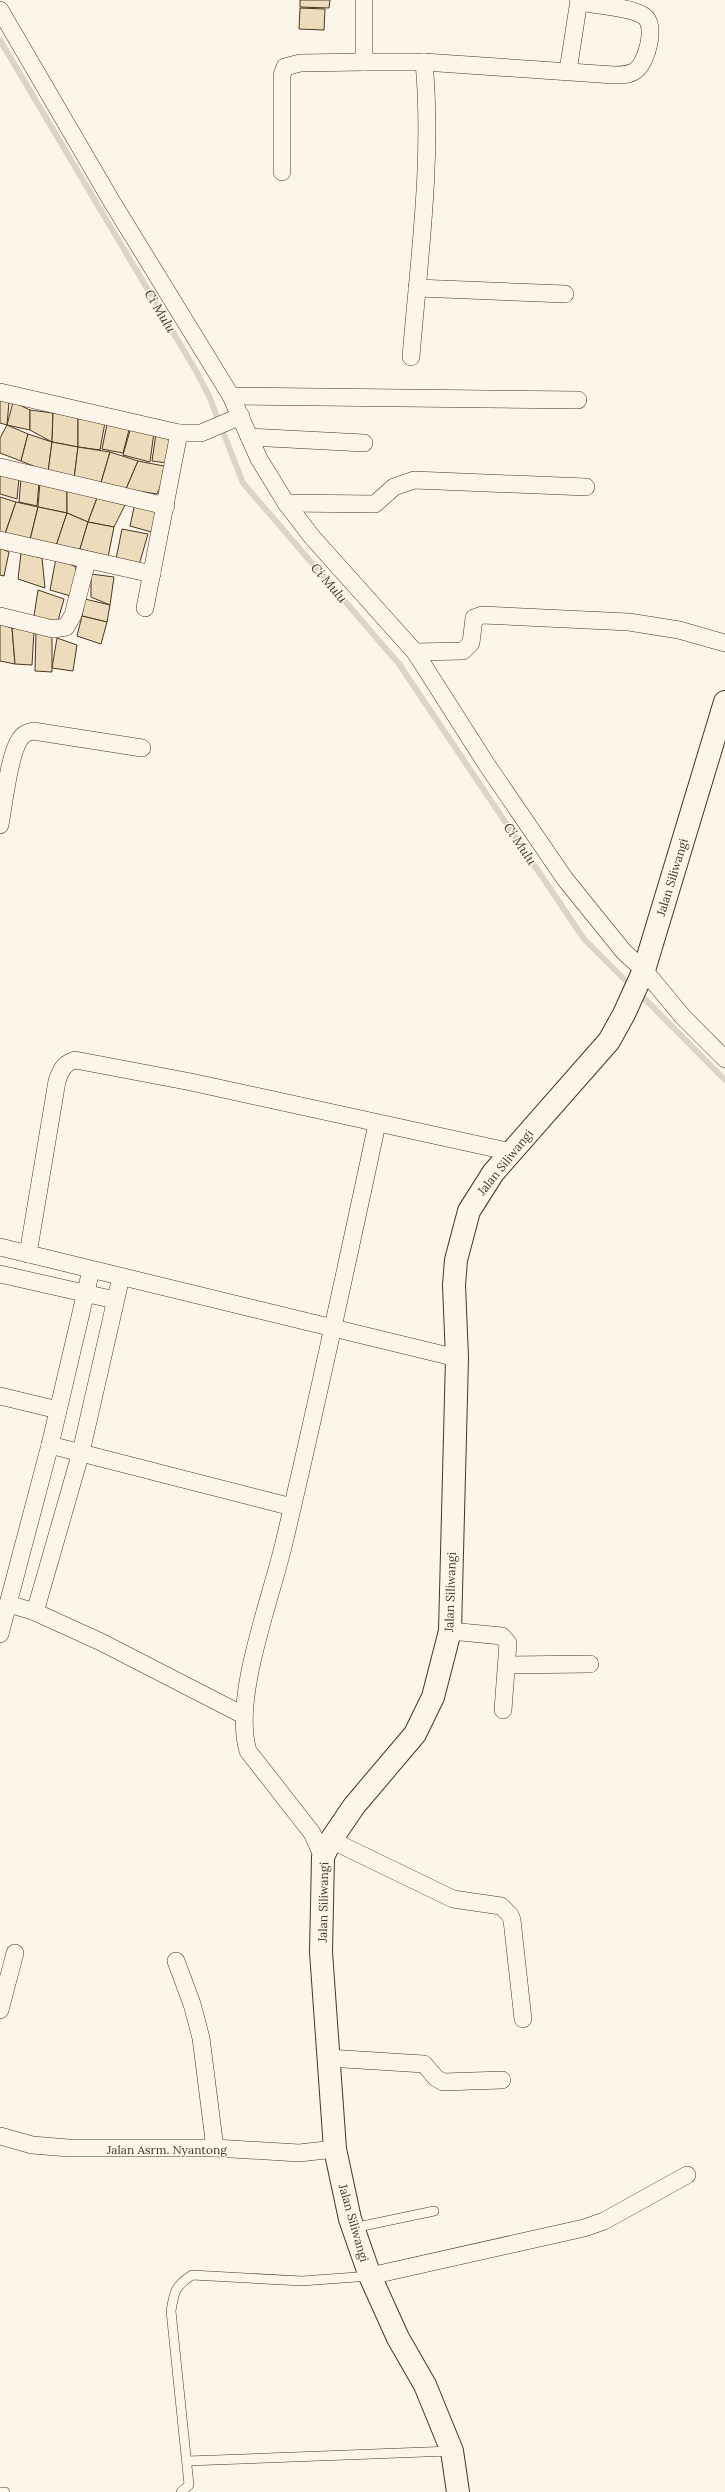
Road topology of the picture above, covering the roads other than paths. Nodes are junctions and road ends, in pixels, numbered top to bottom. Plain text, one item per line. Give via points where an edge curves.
1 (364, 0) edge
2 (579, 1) edge
3 (0, 10) edge
4 (364, 62) junction
5 (424, 62) junction
6 (568, 71) junction
7 (282, 172) dead end
8 (417, 288) junction
9 (565, 294) dead end
10 (411, 357) dead end
11 (0, 392) edge
12 (231, 396) junction
13 (578, 400) dead end
14 (237, 418) junction
15 (179, 433) junction
16 (249, 437) junction
17 (364, 443) dead end
18 (0, 467) edge
19 (586, 487) dead end
20 (286, 503) junction
21 (166, 506) junction
22 (0, 540) edge
23 (87, 560) junction
24 (152, 574) junction
25 (145, 608) dead end
26 (0, 616) edge
27 (725, 643) edge
28 (415, 652) junction
29 (725, 702) edge
30 (142, 748) dead end
31 (0, 825) edge
32 (644, 971) junction
33 (725, 1059) edge
34 (377, 1124) junction
35 (511, 1152) junction
36 (0, 1247) edge
37 (28, 1254) junction
38 (91, 1270) junction
39 (0, 1274) edge
40 (120, 1277) junction
41 (85, 1294) junction
42 (115, 1300) junction
43 (333, 1330) junction
44 (457, 1358) junction
45 (0, 1396) edge
46 (58, 1410) junction
47 (50, 1445) junction
48 (81, 1452) junction
49 (292, 1507) junction
50 (9, 1604) junction
51 (35, 1612) junction
52 (450, 1631) junction
53 (0, 1634) edge
54 (590, 1664) dead end
55 (507, 1665) junction
56 (503, 1710) dead end
57 (243, 1715) junction
58 (327, 1849) junction
59 (15, 1953) dead end
60 (176, 1961) dead end
61 (0, 2010) edge
62 (523, 2018) dead end
63 (328, 2058) junction
64 (502, 2080) dead end
65 (0, 2136) edge
66 (215, 2148) junction
67 (335, 2149) junction
68 (687, 2175) dead end
69 (434, 2211) dead end
70 (353, 2228) junction
71 (370, 2276) junction
72 (452, 2451) junction
73 (187, 2461) junction
74 (0, 2492) edge
75 (5, 2492) edge
76 (181, 2492) edge
77 (458, 2492) edge

1 - 4 street
2 - 6 street
2 - 6 street via 644,16 650,26 648,45 643,62 630,74
3 - 12 street via 112,202
4 - 5 street
4 - 7 street via 300,63 285,67 282,75
5 - 6 street
5 - 8 street via 428,110
8 - 9 street
8 - 10 street
11 - 15 street
12 - 13 street
12 - 14 street
14 - 15 street via 200,433
14 - 16 street
15 - 21 street
16 - 17 street
16 - 20 street via 259,460
18 - 21 street
19 - 20 street via 414,480 394,487 375,504
20 - 28 street via 312,537
21 - 24 street
22 - 23 street
23 - 24 street
23 - 26 street via 73,615 66,628 57,630
24 - 25 street
27 - 28 street via 679,630 636,622 482,615 474,618 471,643 463,651
28 - 32 street via 487,765 565,879 624,952
29 - 32 street, Jalan Siliwangi
30 - 31 street via 27,732 20,738 15,750
32 - 33 street
32 - 35 street, Jalan Siliwangi via 609,1041
34 - 35 street
34 - 37 street via 191,1082 75,1060 68,1062 62,1068 57,1081
34 - 43 street
35 - 44 street, Jalan Siliwangi via 480,1189 468,1211 461,1237 454,1285
36 - 37 street
37 - 38 street
38 - 40 street
38 - 41 street
39 - 41 street
40 - 42 street
40 - 43 street
41 - 42 street
41 - 46 street
42 - 48 street
43 - 44 street
43 - 49 street
44 - 52 street, Jalan Siliwangi
45 - 46 street
46 - 47 street
47 - 48 street
47 - 50 street
48 - 49 street
48 - 51 street
49 - 57 street via 249,1675
50 - 51 street
50 - 53 street
51 - 57 street via 101,1642
52 - 55 street via 502,1636 508,1643
52 - 58 street, Jalan Siliwangi via 433,1697 415,1734 354,1806
54 - 55 street
55 - 56 street
57 - 58 street via 243,1735 248,1751
58 - 62 street via 453,1899 496,1904 506,1910 512,1920
58 - 63 street, Jalan Siliwangi via 321,1952
59 - 61 street
60 - 66 street via 201,2038
63 - 64 street via 424,2064 436,2078 444,2082
63 - 67 street, Jalan Siliwangi
65 - 66 street, Jalan Asrm. Nyantong via 32,2145 69,2148
66 - 67 street, Jalan Asrm. Nyantong via 298,2153
67 - 70 street, Jalan Siliwangi
68 - 71 street via 604,2221 584,2228
69 - 70 lane
70 - 71 street, Jalan Siliwangi
71 - 72 street, Jalan Siliwangi via 398,2338 426,2385
71 - 73 lane via 302,2281 192,2275 180,2283 174,2295 171,2311
72 - 73 lane
72 - 77 street, Jalan Siliwangi
73 - 76 lane via 189,2485
74 - 75 lane

